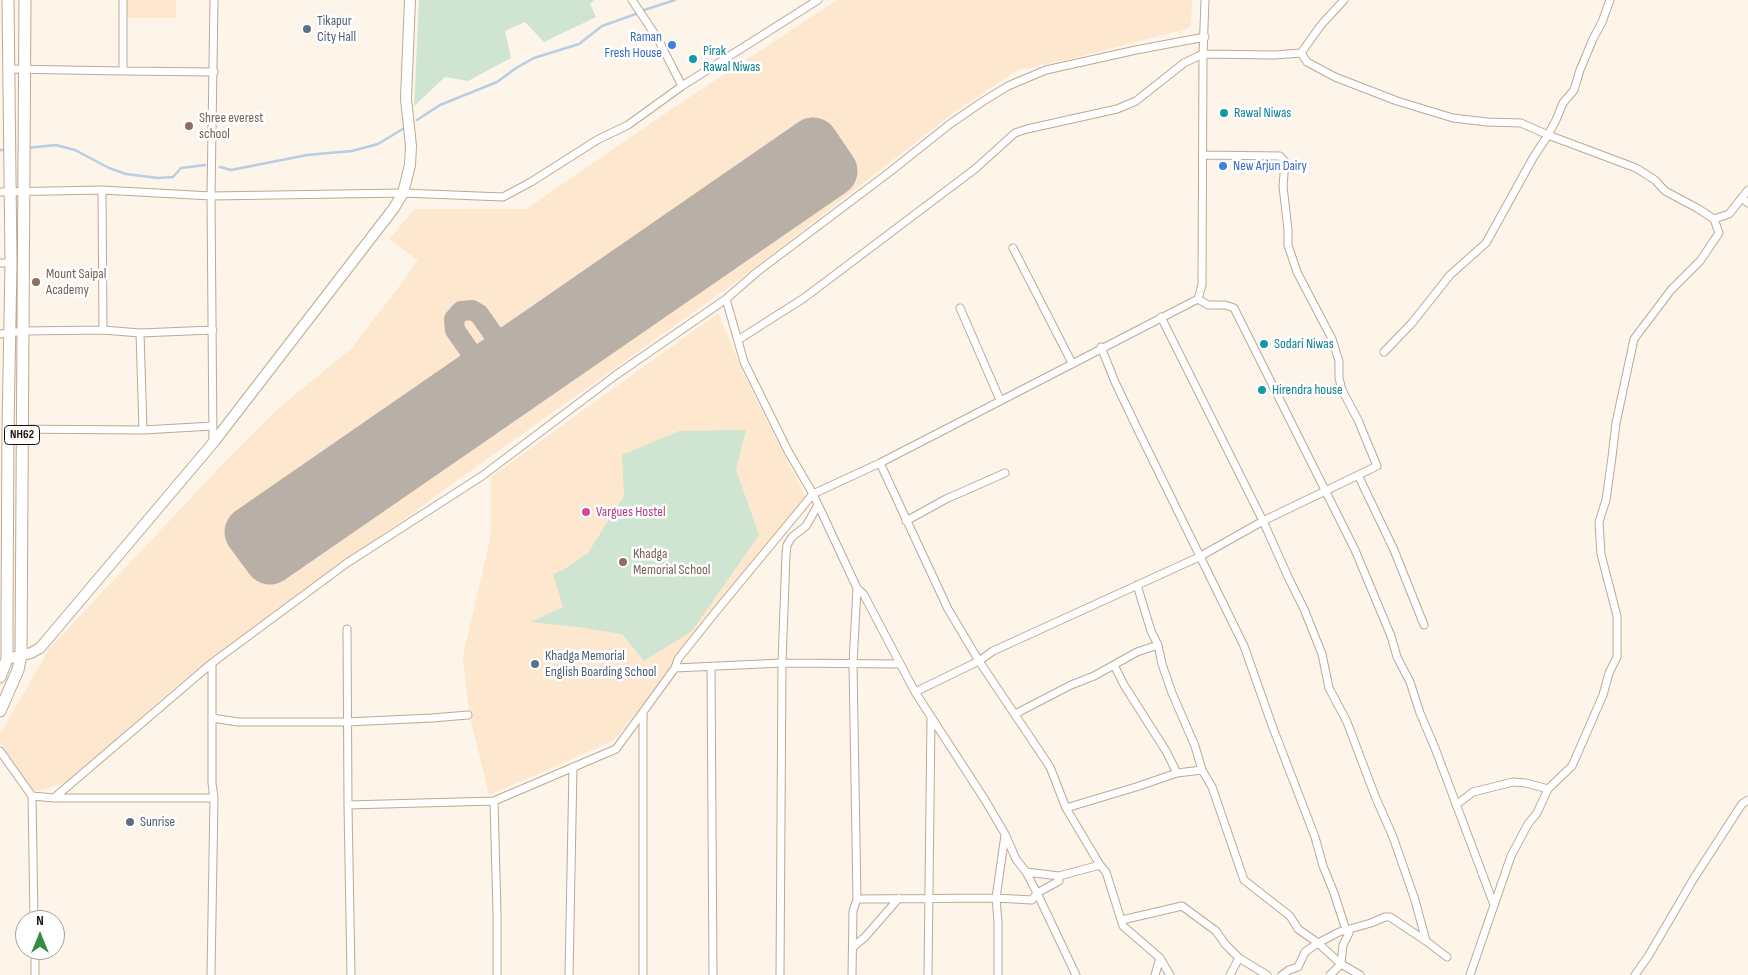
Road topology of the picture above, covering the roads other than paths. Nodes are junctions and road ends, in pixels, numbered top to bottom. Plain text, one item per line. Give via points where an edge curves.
1 (8, 0) edge
2 (25, 0) edge
3 (123, 0) edge
4 (214, 0) edge
5 (410, 0) edge
6 (632, 0) edge
7 (818, 0) edge
8 (1206, 0) edge
9 (1344, 0) edge
10 (1610, 0) edge
11 (1205, 37) junction
12 (4, 43) edge
13 (1301, 53) junction
14 (1203, 54) junction
15 (9, 68) junction
16 (26, 68) junction
17 (123, 71) junction
18 (214, 72) junction
19 (682, 86) junction
20 (1548, 134) junction
21 (1203, 155) junction
22 (102, 190) junction
23 (1748, 190) edge
24 (5, 192) edge
25 (24, 192) junction
26 (403, 193) junction
27 (211, 196) junction
28 (1745, 201) edge
29 (1714, 219) junction
30 (1013, 248) dead end
31 (5, 263) edge
32 (726, 299) junction
33 (1198, 299) junction
34 (960, 308) dead end
35 (1161, 317) junction
36 (102, 330) junction
37 (213, 330) junction
38 (24, 331) junction
39 (140, 333) junction
40 (4, 334) edge
41 (738, 340) junction
42 (1101, 347) junction
43 (1384, 352) dead end
44 (1072, 363) junction
45 (1000, 400) junction
46 (4, 406) edge
47 (213, 426) junction
48 (8, 429) junction
49 (22, 429) junction
50 (143, 430) junction
51 (213, 443) junction
52 (880, 463) junction
53 (1005, 473) dead end
54 (1358, 475) junction
55 (4, 478) edge
56 (1325, 491) junction
57 (813, 494) junction
58 (818, 505) junction
59 (1263, 521) junction
60 (906, 522) junction
61 (4, 548) edge
62 (1199, 557) junction
63 (1137, 585) junction
64 (857, 588) junction
65 (4, 619) edge
66 (1424, 625) dead end
67 (347, 629) dead end
68 (1158, 645) junction
69 (21, 655) junction
70 (7, 659) junction
71 (979, 661) junction
72 (212, 663) junction
73 (782, 663) junction
74 (854, 664) junction
75 (899, 664) junction
76 (1114, 665) junction
77 (711, 667) junction
78 (675, 668) junction
79 (0, 677) edge
80 (915, 692) junction
81 (0, 711) edge
82 (468, 714) dead end
83 (643, 714) junction
84 (1015, 714) junction
85 (212, 718) junction
86 (931, 718) junction
87 (347, 722) junction
88 (0, 752) edge
89 (573, 767) junction
90 (1202, 770) junction
91 (1177, 772) junction
92 (1548, 790) junction
93 (32, 796) junction
94 (54, 798) junction
95 (214, 798) junction
96 (1748, 800) edge
97 (494, 801) junction
98 (348, 805) junction
99 (1456, 805) junction
100 (1066, 808) junction
101 (1005, 834) junction
102 (1100, 865) junction
103 (1026, 872) junction
104 (1059, 876) junction
105 (1037, 893) junction
106 (899, 898) junction
107 (996, 898) junction
108 (930, 899) junction
109 (857, 900) junction
110 (1494, 906) junction
111 (34, 910) edge
112 (1122, 920) junction
113 (1346, 930) junction
114 (1426, 941) junction
115 (1318, 943) junction
116 (853, 947) junction
117 (1447, 957) dead end
118 (1160, 958) junction
119 (1239, 958) junction
120 (35, 960) edge
121 (1341, 964) junction
122 (35, 975) edge
123 (211, 975) edge
124 (352, 975) edge
125 (497, 975) edge
126 (569, 975) edge
127 (643, 975) edge
128 (712, 975) edge
129 (780, 975) edge
130 (852, 975) edge
131 (928, 975) edge
132 (998, 975) edge
133 (1076, 975) edge
134 (1155, 975) edge
135 (1170, 975) edge
136 (1230, 975) edge
137 (1266, 975) edge
138 (1282, 975) edge
139 (1330, 975) edge
140 (1360, 975) edge
141 (1470, 975) edge
142 (1635, 975) edge

1 - 12 main road, NH62
2 - 16 main road, NH62
3 - 17 street
4 - 18 street
5 - 26 street via 406,99 411,146
6 - 19 street
7 - 19 street
8 - 11 street
9 - 13 street
10 - 20 street via 1574,90 1563,103
11 - 14 street
11 - 32 street via 1046,70 1008,86 950,124
12 - 15 main road, NH62
13 - 14 street via 1274,56
13 - 20 street via 1307,62 1335,77 1397,101 1453,118 1520,122
14 - 21 street
14 - 41 street via 1184,63 1136,101 1117,109 1026,128 1016,133 975,169 812,292
15 - 16 street
15 - 24 main road, NH62 via 9,158
16 - 17 street
16 - 25 main road, NH62
17 - 18 street
18 - 27 street
19 - 26 street via 628,124 503,197
20 - 29 street via 1636,168 1665,191
20 - 43 street via 1486,243 1450,274 1412,323
21 - 33 street via 1202,285
21 - 54 street via 1280,156 1285,162 1283,186 1288,244 1297,272 1332,339 1339,361 1342,390 1377,466
22 - 25 street
22 - 27 street
22 - 36 street
23 - 28 street
24 - 25 street
24 - 31 main road, NH62
25 - 38 main road, NH62
26 - 27 street
26 - 51 street
27 - 37 street
28 - 29 street via 1728,214
29 - 92 street via 1719,233 1700,261 1672,290 1634,339 1616,423 1606,500 1599,522 1601,554 1617,616 1617,657 1572,766
30 - 44 street
31 - 40 main road, NH62
32 - 41 street
32 - 72 street via 616,375 482,476 347,563
33 - 35 street
33 - 56 street via 1208,305 1234,308
34 - 45 street
35 - 42 street
35 - 59 street
36 - 38 street
36 - 39 street
37 - 39 street
37 - 47 street
38 - 40 street
38 - 49 main road, NH62
39 - 50 street
40 - 46 main road, NH62
41 - 57 street via 748,370
42 - 44 street
42 - 62 street
44 - 45 street
45 - 52 street
46 - 48 main road, NH62
47 - 50 street
47 - 51 street
48 - 49 street
48 - 55 main road, NH62
49 - 50 street
49 - 69 main road, NH62
51 - 69 street via 40,648
52 - 57 street
52 - 60 street
53 - 60 street via 946,499
54 - 56 street
54 - 66 street via 1394,550
55 - 61 main road, NH62
56 - 59 street
56 - 99 street via 1379,603
57 - 58 street
57 - 78 street via 678,659
58 - 64 street
58 - 73 street via 806,526 787,545
59 - 62 street
59 - 114 street via 1322,654 1329,688 1347,722 1393,837
60 - 71 street via 948,609
61 - 65 main road, NH62
62 - 63 street
62 - 113 street via 1244,646
63 - 68 street
63 - 71 street via 993,651
64 - 74 street
64 - 75 street via 864,595
65 - 70 main road, NH62
67 - 87 street
68 - 76 street
68 - 90 street via 1172,694
69 - 70 street
69 - 81 main road, NH62
70 - 79 main road, NH62
71 - 80 street
71 - 84 street
72 - 85 street
72 - 94 street
73 - 74 street
73 - 77 street
73 - 129 street
74 - 75 street
74 - 109 street
75 - 80 street
76 - 84 street
76 - 91 street
77 - 78 street
77 - 128 street
78 - 83 street
80 - 86 street
82 - 87 street
83 - 89 street via 616,749
83 - 127 street
84 - 100 street via 1050,767
85 - 87 street via 238,722
85 - 95 street
86 - 101 street
86 - 108 street
87 - 98 street
88 - 93 street
89 - 97 street
89 - 126 street
90 - 91 street
90 - 115 street via 1212,787 1244,880
91 - 100 street
92 - 99 street via 1513,782 1474,792
92 - 110 street via 1511,856
93 - 94 street
93 - 111 street
94 - 95 street
95 - 123 street
96 - 142 street via 1742,804 1694,878
97 - 98 street
97 - 125 street
98 - 124 street
99 - 110 street
100 - 102 street
101 - 103 street
101 - 107 street
102 - 104 street
102 - 112 street via 1106,872
103 - 104 street
103 - 105 street
104 - 105 street via 1059,881
105 - 107 street via 1032,900
105 - 133 street
106 - 108 street
106 - 109 street
106 - 116 street
107 - 108 street
107 - 132 street
108 - 131 street
109 - 116 street via 853,911
110 - 141 street
112 - 118 street via 1130,934
112 - 119 street via 1182,906 1216,931
113 - 114 street via 1390,917
113 - 115 street
113 - 121 street via 1350,933 1343,944
114 - 117 street
115 - 121 street
115 - 138 street via 1304,952 1298,967
116 - 130 street
118 - 134 street
118 - 135 street
119 - 136 street
119 - 137 street
120 - 122 street
121 - 139 street
121 - 140 street

